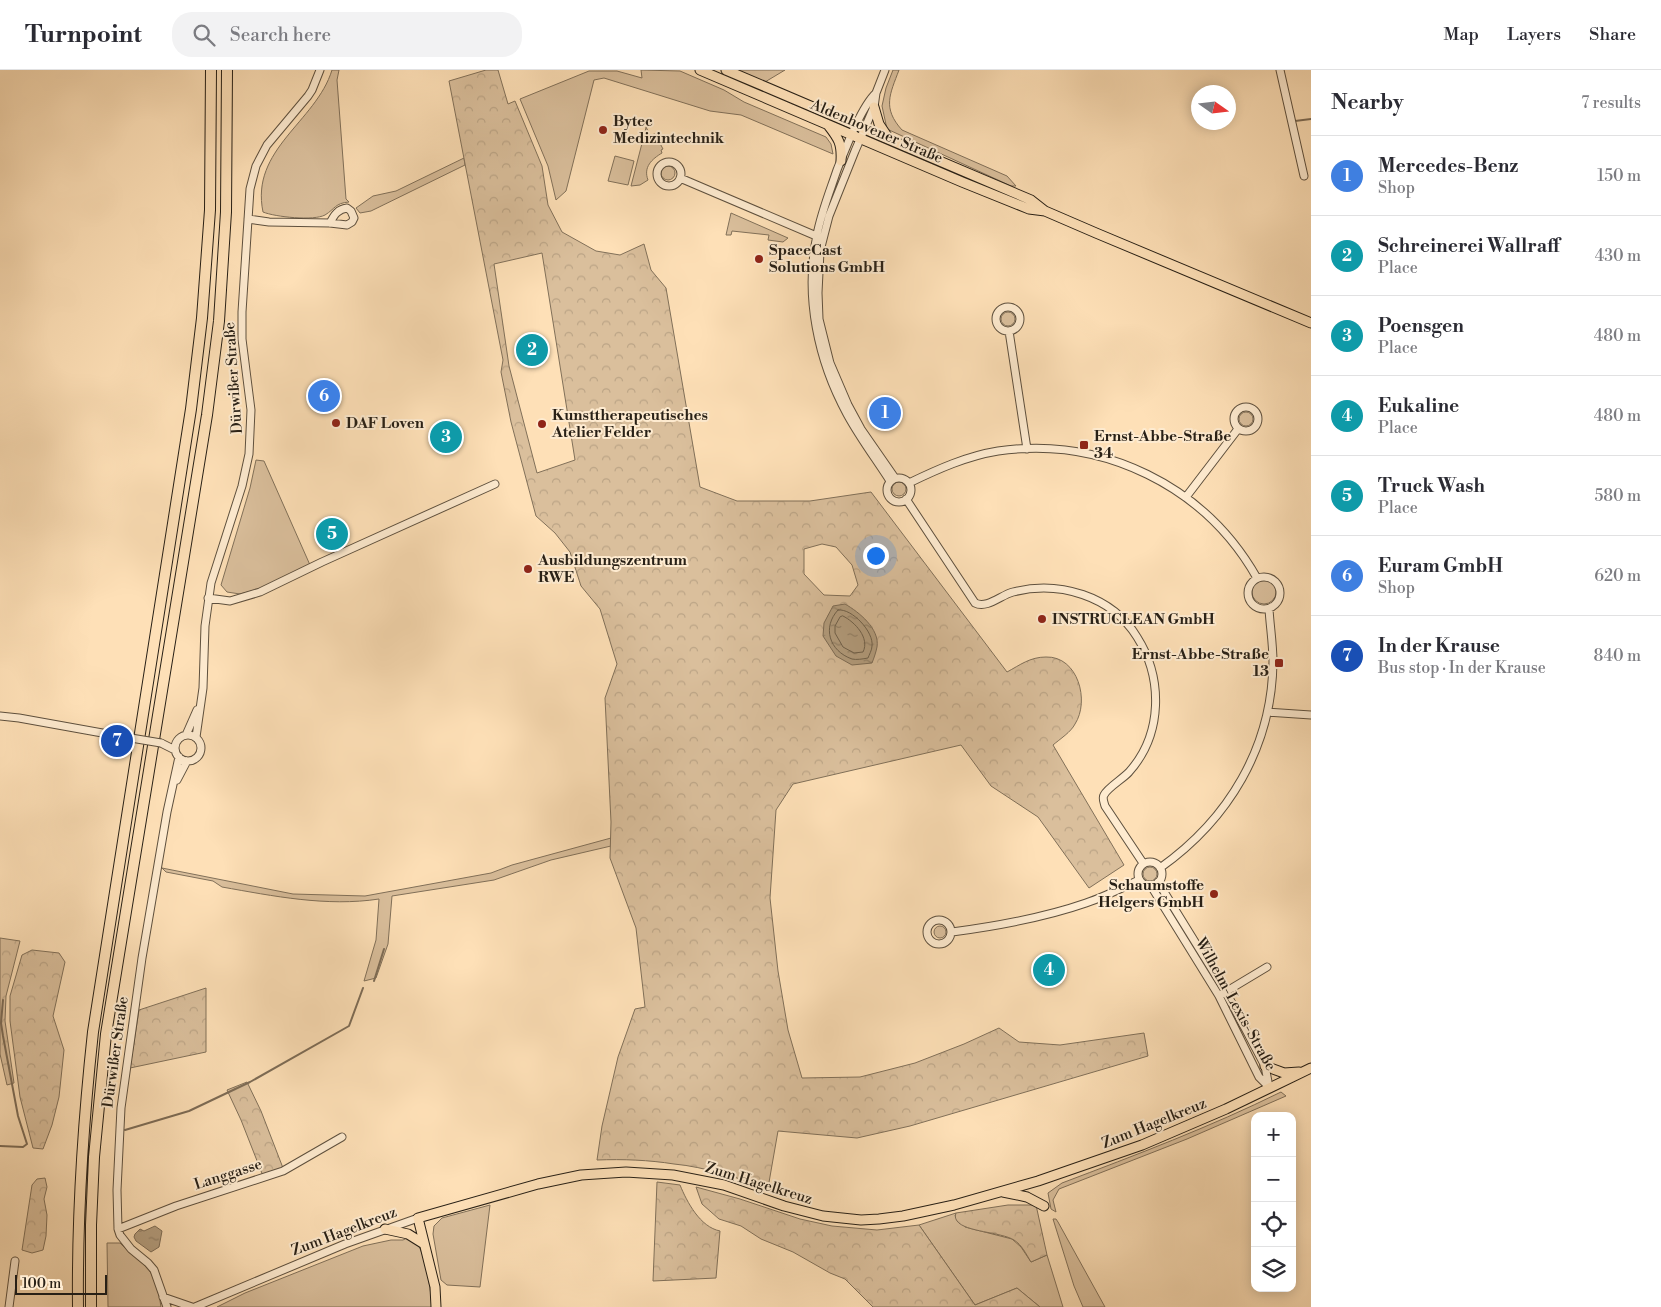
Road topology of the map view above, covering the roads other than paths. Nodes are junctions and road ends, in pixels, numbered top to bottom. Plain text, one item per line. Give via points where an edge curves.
1 (211, 70) edge
2 (227, 70) edge
3 (320, 70) edge
4 (700, 70) edge
5 (726, 70) edge
6 (884, 70) edge
7 (1280, 70) edge
8 (876, 93) junction
9 (874, 107) junction
10 (828, 125) junction
11 (861, 126) junction
12 (856, 137) junction
13 (889, 139) junction
14 (841, 162) junction
15 (1304, 176) dead end
16 (680, 178) dead end
17 (1045, 211) junction
18 (248, 218) junction
19 (330, 223) dead end
20 (820, 238) junction
21 (1311, 323) edge
22 (1009, 331) dead end
23 (1238, 429) dead end
24 (1028, 449) junction
25 (893, 480) junction
26 (909, 483) junction
27 (495, 484) dead end
28 (1186, 497) junction
29 (906, 500) junction
30 (1257, 578) junction
31 (208, 598) junction
32 (1268, 609) junction
33 (201, 700) junction
34 (1268, 712) junction
35 (1311, 715) edge
36 (0, 716) edge
37 (186, 735) junction
38 (196, 737) junction
39 (174, 748) junction
40 (187, 761) junction
41 (173, 787) junction
42 (1144, 863) junction
43 (1160, 868) junction
44 (1139, 880) junction
45 (1155, 884) junction
46 (952, 932) dead end
47 (1267, 968) dead end
48 (1223, 994) junction
49 (1265, 1066) junction
50 (1311, 1068) edge
51 (1301, 1072) junction
52 (1270, 1088) junction
53 (342, 1137) dead end
54 (1000, 1191) junction
55 (1044, 1206) dead end
56 (418, 1218) junction
57 (118, 1229) junction
58 (385, 1229) junction
59 (424, 1244) junction
60 (15, 1261) dead end
61 (163, 1297) junction
62 (9, 1307) edge
63 (78, 1307) edge
64 (91, 1307) edge
65 (167, 1307) edge
66 (194, 1307) edge
67 (436, 1307) edge

1 - 63 highway via 210,210 202,318 192,409 93,1032 80,1180
2 - 64 highway via 226,212 219,321 207,415 106,1034 94,1165
3 - 18 street, Dürwißer Straße via 312,90 262,154 253,177
4 - 10 main road, Aldenhovener Straße
5 - 11 main road, Aldenhovener Straße
6 - 8 street
7 - 15 street
8 - 9 street
8 - 11 street via 869,100
9 - 11 street
9 - 13 main road via 879,124
10 - 12 main road, Aldenhovener Straße
10 - 14 main road via 839,139
11 - 12 street
11 - 13 main road, Aldenhovener Straße
12 - 14 street
12 - 17 main road, Aldenhovener Straße via 1029,209
12 - 20 street
13 - 17 main road, Aldenhovener Straße via 1031,200
14 - 20 street via 822,214
16 - 20 street
17 - 21 main road, Aldenhovener Straße
18 - 19 street via 269,222
18 - 31 street, Dürwißer Straße via 242,339 251,410 249,454
20 - 25 street via 819,319 830,363 848,406
22 - 24 street
23 - 28 street
24 - 26 street via 998,451 959,461
24 - 28 street via 1103,457 1146,473
25 - 26 street via 902,478
25 - 29 street via 888,484 887,492 891,499
26 - 29 street via 911,490
27 - 31 street via 260,592 230,601
28 - 30 street via 1219,527
29 - 42 street via 974,603 985,604 1028,588 1068,590 1103,604 1134,631 1150,664 1155,682 1156,709 1152,730 1137,762 1106,792 1103,800
30 - 32 street via 1248,589 1249,598 1258,608
30 - 32 street via 1271,578 1278,585 1279,600
31 - 33 street, Dürwißer Straße
32 - 34 street via 1273,662
33 - 37 street, Dürwißer Straße
33 - 38 street, Dürwißer Straße
34 - 35 street
34 - 43 street via 1254,755 1226,804 1192,843
36 - 39 street, bridge via 161,743
37 - 38 street
37 - 39 street
38 - 40 street via 200,752
39 - 40 street
39 - 41 street, Dürwißer Straße
40 - 41 street, Dürwißer Straße
41 - 57 street, Dürwißer Straße via 142,958 121,1108
42 - 43 street via 1151,862
42 - 44 street via 1140,866
43 - 45 street via 1162,875
44 - 45 street via 1143,884
44 - 46 street via 1068,909
45 - 48 street, Wilhelm-Lexis-Straße
47 - 48 street
48 - 49 street, Wilhelm-Lexis-Straße
48 - 52 street, Wilhelm-Lexis-Straße via 1259,1078
49 - 51 main road via 1284,1072
49 - 52 street, Wilhelm-Lexis-Straße
50 - 51 main road, Zum Hagelkreuz
51 - 52 main road, Zum Hagelkreuz
52 - 54 main road, Zum Hagelkreuz via 1142,1145
53 - 57 street, Langgasse via 283,1171
54 - 55 main road via 1027,1197
54 - 56 main road, Zum Hagelkreuz via 954,1206 861,1220 805,1212 724,1185 691,1178 626,1172 581,1175 538,1184
56 - 58 street, Zum Hagelkreuz
56 - 59 main road
57 - 61 street via 131,1249 154,1270
58 - 59 main road via 408,1234
58 - 66 street, Zum Hagelkreuz
59 - 67 main road via 435,1287
60 - 62 street
61 - 65 street
61 - 66 street

